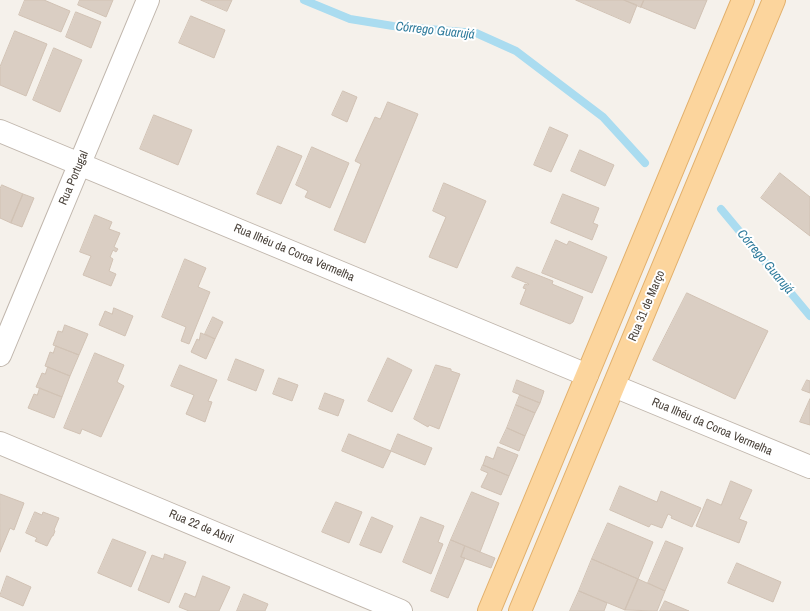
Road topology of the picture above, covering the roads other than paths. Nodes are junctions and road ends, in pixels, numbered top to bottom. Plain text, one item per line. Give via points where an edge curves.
1 (148, 0) edge
2 (742, 0) edge
3 (774, 0) edge
4 (0, 131) edge
5 (79, 164) junction
6 (0, 355) edge
7 (587, 375) junction
8 (614, 386) junction
9 (0, 443) edge
10 (810, 467) edge
11 (401, 611) edge
12 (489, 611) edge
13 (520, 611) edge

1 - 5 street, Rua Portugal
2 - 7 main road
3 - 8 main road, Rua 31 de Março
4 - 5 street, Rua Ilhéu da Coroa Vermelha
5 - 6 street, Rua Portugal
5 - 7 street, Rua Ilhéu da Coroa Vermelha
7 - 12 main road
8 - 10 street, Rua Ilhéu da Coroa Vermelha
8 - 13 main road, Rua 31 de Março
9 - 11 street, Rua 22 de Abril

